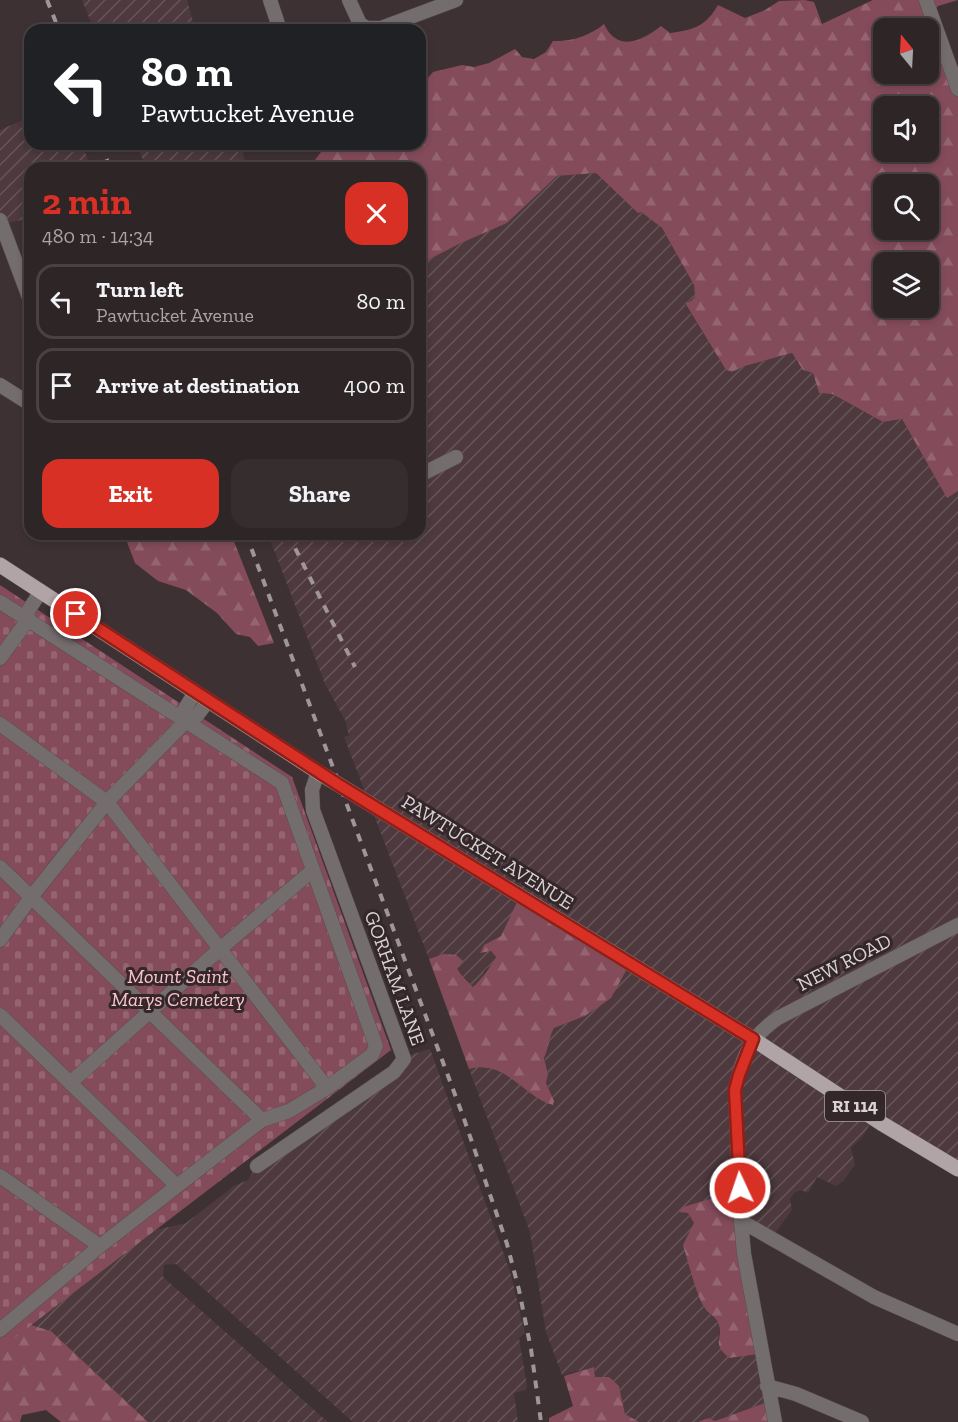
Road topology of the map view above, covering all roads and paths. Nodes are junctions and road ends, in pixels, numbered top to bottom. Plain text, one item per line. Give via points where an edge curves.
1 (270, 0) edge
2 (349, 0) edge
3 (456, 0) edge
4 (926, 0) edge
5 (278, 24) edge
6 (360, 24) edge
7 (392, 24) edge
8 (958, 89) edge
9 (0, 220) edge
10 (24, 284) edge
11 (0, 385) edge
12 (24, 400) edge
13 (456, 457) dead end
14 (426, 472) edge
15 (0, 565) edge
16 (41, 591) junction
17 (0, 603) edge
18 (27, 621) junction
19 (0, 658) edge
20 (195, 692) junction
21 (208, 701) junction
22 (186, 721) junction
23 (0, 724) edge
24 (318, 772) junction
25 (107, 802) junction
26 (0, 867) edge
27 (313, 870) junction
28 (32, 896) junction
29 (958, 925) edge
30 (0, 940) edge
31 (221, 948) junction
32 (149, 1010) junction
33 (0, 1015) edge
34 (753, 1039) junction
35 (70, 1083) junction
36 (327, 1088) junction
37 (262, 1120) junction
38 (257, 1166) dead end
39 (958, 1169) edge
40 (0, 1176) edge
41 (177, 1186) junction
42 (741, 1221) junction
43 (100, 1246) junction
44 (0, 1330) edge
45 (958, 1334) edge
46 (767, 1386) junction
47 (775, 1422) edge
48 (862, 1422) edge

1 - 5 street
2 - 6 street
3 - 7 street
4 - 8 street
9 - 10 street
11 - 12 street
13 - 14 street
15 - 16 main road, PAWTUCKET AVENUE / RI 114
16 - 18 street via 28,611
16 - 20 main road, PAWTUCKET AVENUE / RI 114
17 - 18 street
18 - 19 street
18 - 22 street
20 - 21 main road, PAWTUCKET AVENUE / RI 114
20 - 22 street via 183,712
21 - 22 street via 195,718
21 - 24 main road, PAWTUCKET AVENUE / RI 114
22 - 25 street
22 - 27 street via 282,783
23 - 25 street
24 - 34 main road, PAWTUCKET AVENUE / RI 114
24 - 38 street, GORHAM LANE via 312,790 313,810 404,1059 394,1072
25 - 28 street
25 - 31 street
26 - 28 street
27 - 31 street
27 - 36 street via 376,1046 372,1055
28 - 30 street
28 - 32 street
29 - 34 street, NEW ROAD via 778,1018
31 - 32 street
31 - 36 street
32 - 35 street
32 - 37 street
33 - 35 street
34 - 39 main road, PAWTUCKET AVENUE / RI 114
34 - 42 street via 735,1090
35 - 41 street
36 - 37 street via 290,1110
37 - 41 street
40 - 43 street
41 - 43 street
42 - 45 street via 874,1298
42 - 46 street
43 - 44 street
46 - 47 street
46 - 48 street

